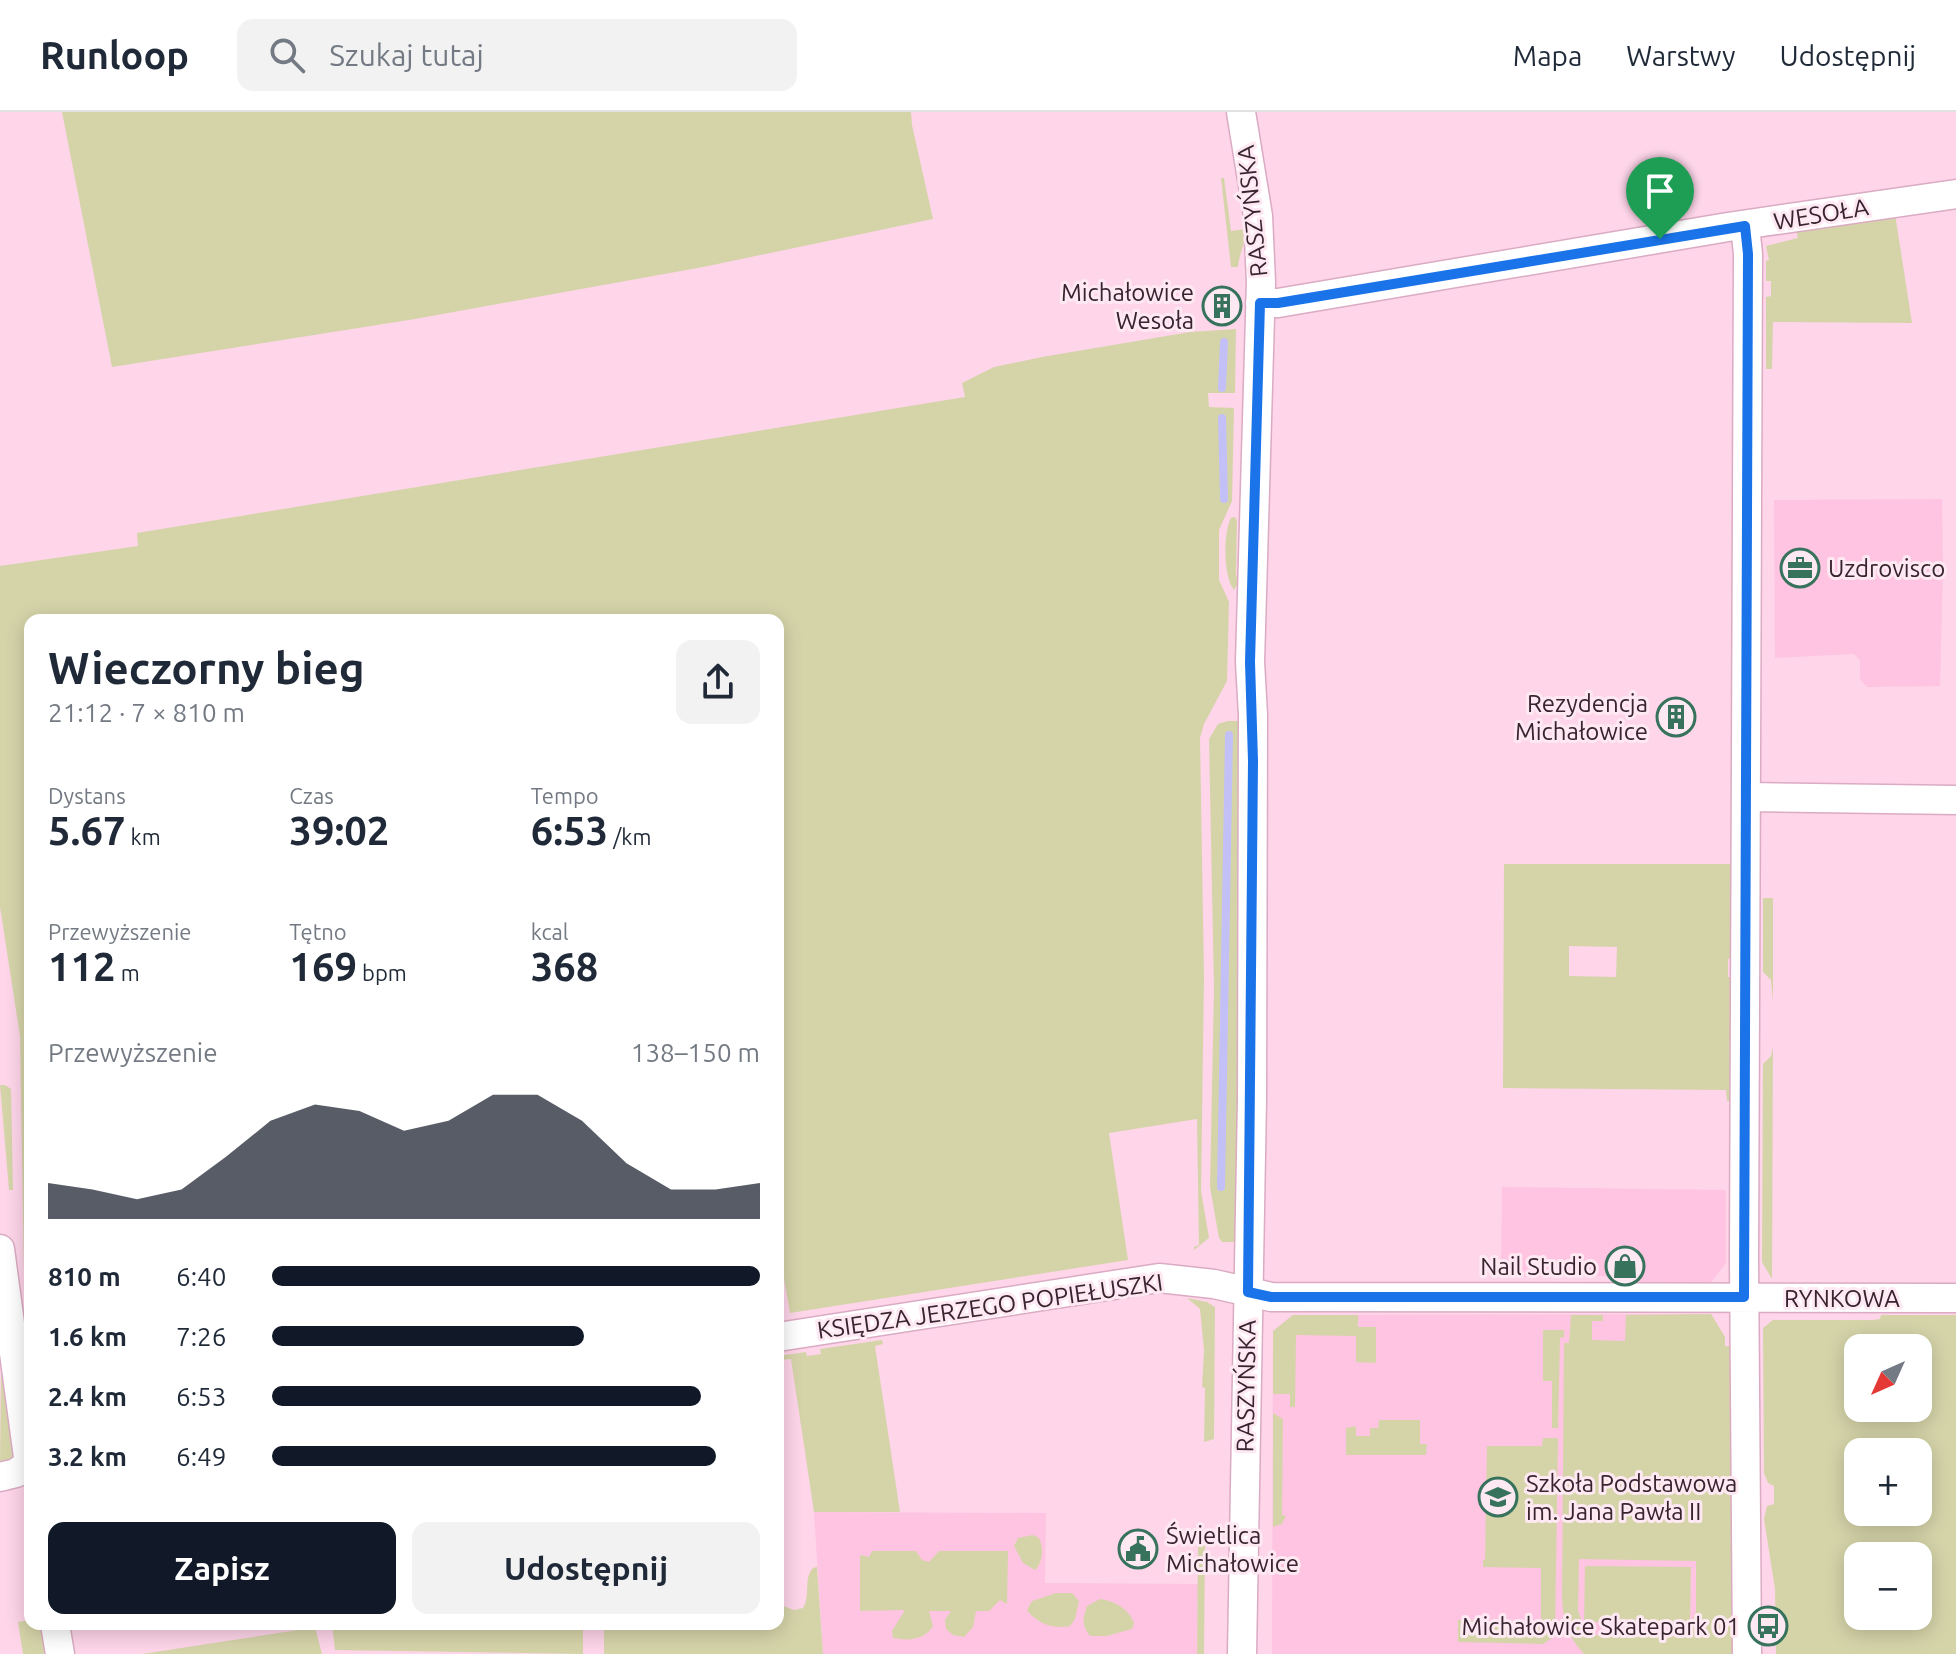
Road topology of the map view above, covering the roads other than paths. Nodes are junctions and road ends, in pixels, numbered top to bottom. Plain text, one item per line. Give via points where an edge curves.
1 (1241, 112) edge
2 (1956, 194) edge
3 (1745, 226) junction
4 (1260, 303) junction
5 (1747, 797) junction
6 (1956, 800) edge
7 (0, 1249) edge
8 (1248, 1292) junction
9 (1744, 1297) junction
10 (1956, 1298) edge
11 (784, 1336) edge
12 (24, 1423) edge
13 (24, 1469) edge
14 (0, 1477) edge
15 (56, 1630) edge
16 (60, 1654) edge
17 (1242, 1654) edge
18 (1747, 1654) edge

1 - 4 street, RASZYŃSKA via 1258,216
2 - 3 street, WESOŁA
3 - 4 street, WESOŁA
3 - 5 street
4 - 8 street, RASZYŃSKA via 1250,662
5 - 6 street
5 - 9 street
7 - 12 street
8 - 9 street, RYNKOWA via 1271,1297
8 - 11 street, KSIĘDZA JERZEGO POPIEŁUSZKI via 1159,1278
8 - 17 street, RASZYŃSKA
9 - 10 street, RYNKOWA
9 - 18 street
13 - 14 street
15 - 16 street

